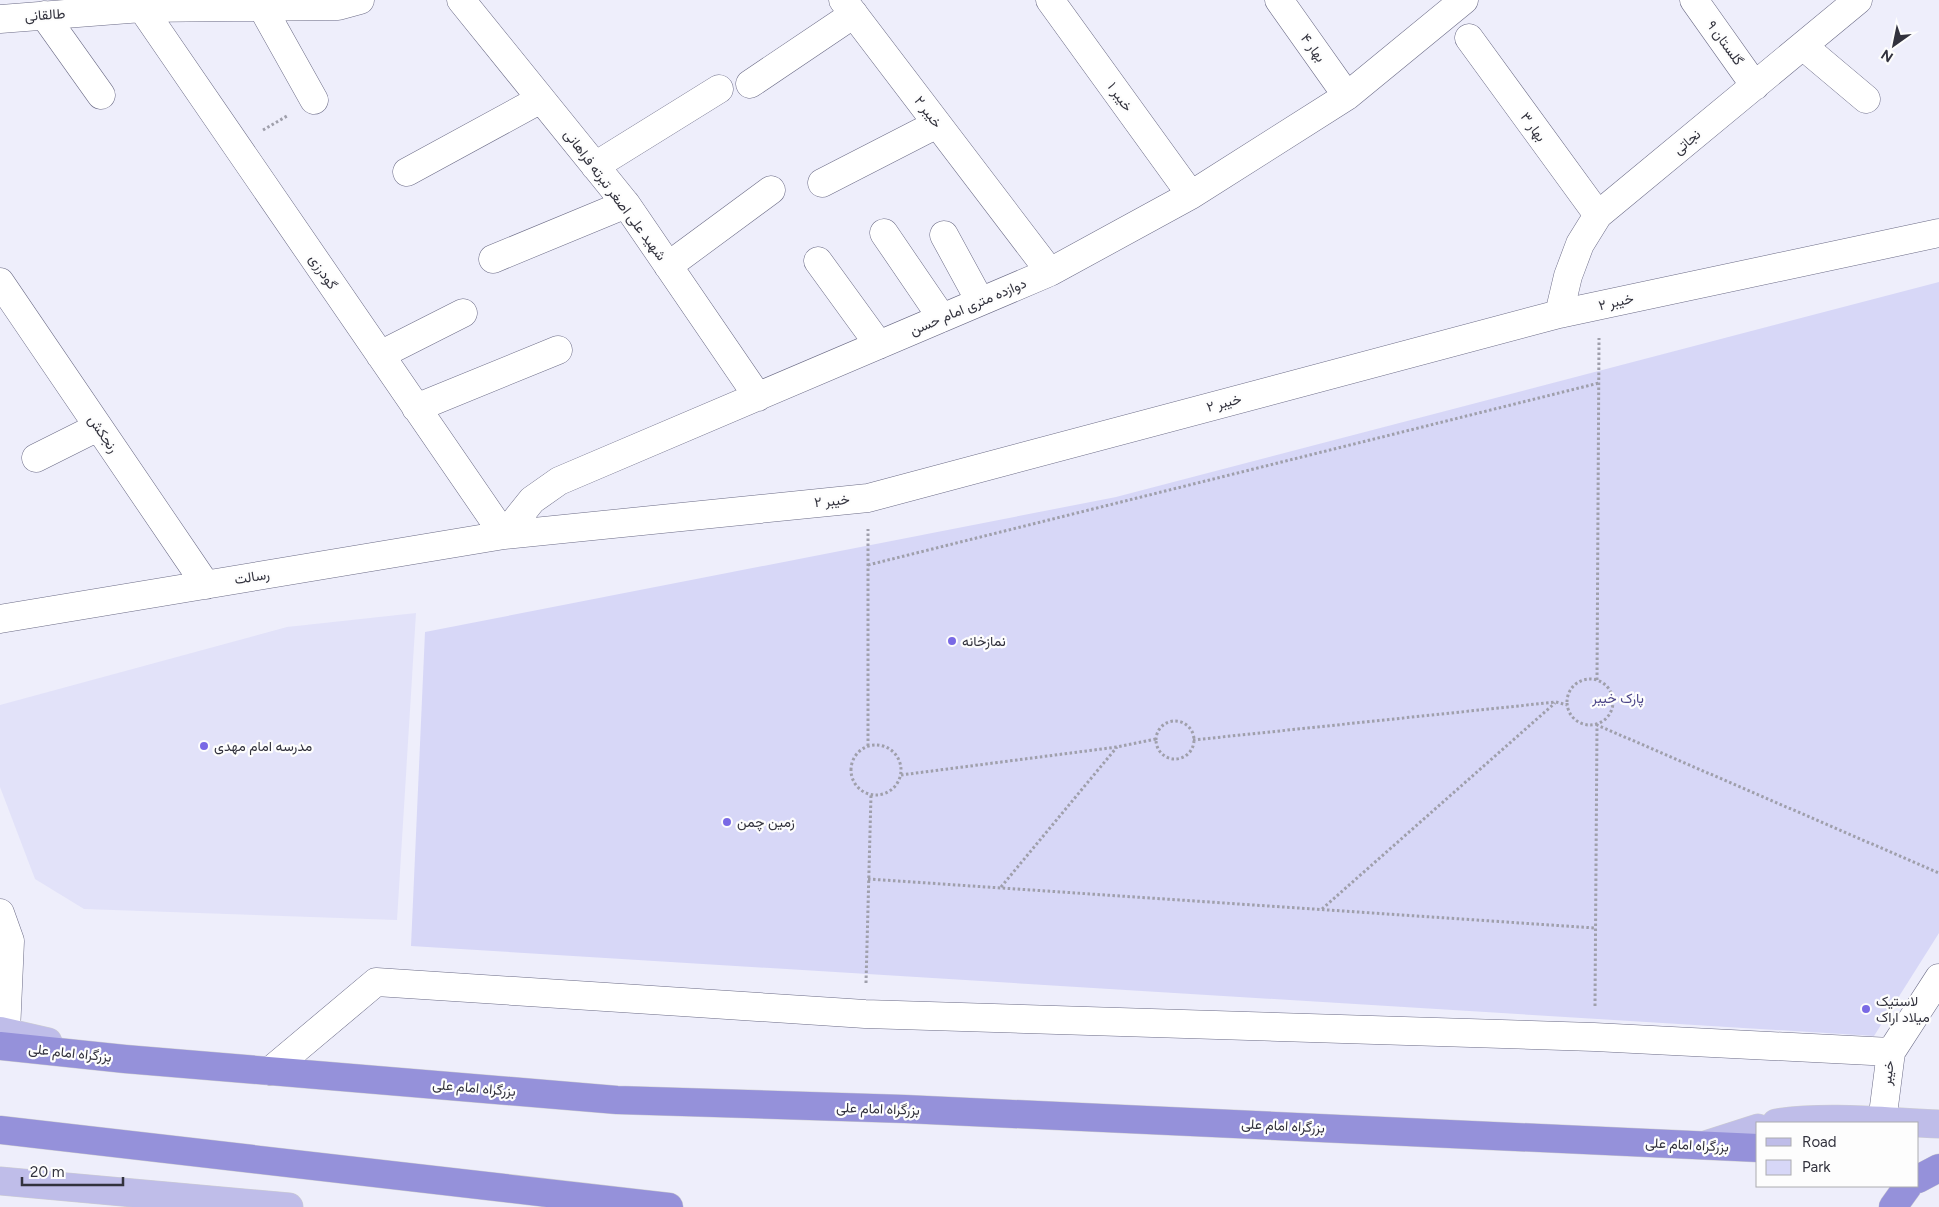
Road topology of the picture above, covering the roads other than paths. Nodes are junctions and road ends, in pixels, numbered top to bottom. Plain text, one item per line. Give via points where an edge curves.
1 (360, 0) edge
2 (461, 0) edge
3 (1050, 0) edge
4 (1279, 0) edge
5 (1694, 0) edge
6 (1858, 0) edge
7 (1448, 5) edge
8 (262, 7) junction
9 (848, 7) edge
10 (142, 8) junction
11 (44, 15) junction
12 (0, 19) edge
13 (1468, 38) dead end
14 (1803, 46) junction
15 (750, 84) dead end
16 (1755, 86) junction
17 (719, 89) dead end
18 (101, 95) dead end
19 (1347, 96) junction
20 (541, 99) junction
21 (1866, 99) dead end
22 (314, 100) road end
23 (937, 124) junction
24 (595, 166) junction
25 (407, 172) dead end
26 (822, 183) dead end
27 (771, 190) dead end
28 (1191, 194) junction
29 (626, 204) junction
30 (1598, 215) junction
31 (1939, 232) edge
32 (884, 233) dead end
33 (944, 236) dead end
34 (493, 260) dead end
35 (818, 261) dead end
36 (668, 266) junction
37 (1050, 272) junction
38 (1, 285) edge
39 (980, 301) junction
40 (463, 313) dead end
41 (1559, 314) junction
42 (942, 318) junction
43 (879, 345) junction
44 (558, 350) dead end
45 (380, 355) junction
46 (758, 397) junction
47 (416, 408) junction
48 (98, 427) junction
49 (36, 458) dead end
50 (504, 535) junction
51 (206, 585) junction
52 (0, 620) edge
53 (0, 914) edge
54 (1939, 978) edge
55 (2, 1036) edge
56 (1891, 1052) junction
57 (270, 1071) junction
58 (1784, 1122) edge
59 (1882, 1122) joint
60 (1919, 1123) edge
61 (1939, 1124) edge
62 (1756, 1129) edge
63 (0, 1130) edge
64 (1704, 1146) junction
65 (1756, 1148) edge
66 (1919, 1156) edge
67 (1939, 1158) edge
68 (1939, 1168) edge
69 (1919, 1178) edge
70 (0, 1181) edge
71 (1907, 1187) edge
72 (288, 1207) edge
73 (669, 1207) edge
74 (1893, 1207) edge

1 - 8 street, طالقانی via 338,6
2 - 20 street, شهید علی اصغر تبرته فراهانی
3 - 28 street, خیبر ۱
4 - 19 street, بهار ۴
5 - 16 street, گلستان ۹
6 - 14 street, نجاتی
7 - 19 street, دوازده متری امام حسن via 1415,40
8 - 10 street, طالقانی
8 - 22 street
9 - 15 street
9 - 23 street, خیبر ۲
10 - 11 street, طالقانی
10 - 45 street, گودرزی
11 - 12 street, طالقانی
11 - 18 street
13 - 30 street, بهار ۳
14 - 16 street, نجاتی
14 - 21 street
16 - 30 street, نجاتی
17 - 24 street
19 - 28 street, دوازده متری امام حسن
20 - 24 street, شهید علی اصغر تبرته فراهانی
20 - 25 street
23 - 26 street
23 - 37 street, خیبر ۲
24 - 29 street, شهید علی اصغر تبرته فراهانی
27 - 36 street
28 - 37 street, دوازده متری امام حسن
29 - 34 street
29 - 36 street, شهید علی اصغر تبرته فراهانی
30 - 41 street, نجاتی via 1580,244
31 - 41 street, خیبر ۲
32 - 42 street
33 - 39 street
35 - 43 street
36 - 46 street, شهید علی اصغر تبرته فراهانی
37 - 39 street, دوازده متری امام حسن
38 - 48 street, رنجکش
39 - 42 street, دوازده متری امام حسن
40 - 45 street
41 - 50 street, خیبر ۲ via 868,498
42 - 43 street, دوازده متری امام حسن
43 - 46 street, دوازده متری امام حسن
44 - 47 street
45 - 47 street, گودرزی
46 - 50 street, دوازده متری امام حسن via 558,481 532,500
47 - 50 street, گودرزی
48 - 49 street
48 - 51 street, رنجکش
50 - 51 street, رسالت
51 - 52 street, رسالت
53 - 55 street via 10,941
54 - 56 street, خیبر
55 - 57 highway, بزرگراه امام علی via 125,1059
56 - 57 street via 1594,1037 865,1014 376,982
56 - 59 street, خیبر
57 - 64 highway, بزرگراه امام علی via 617,1100 914,1110
58 - 59 main road
60 - 61 main road
62 - 64 main road
63 - 73 highway
64 - 65 highway, بزرگراه امام علی
66 - 67 highway
68 - 69 highway
70 - 72 main road
71 - 74 highway

